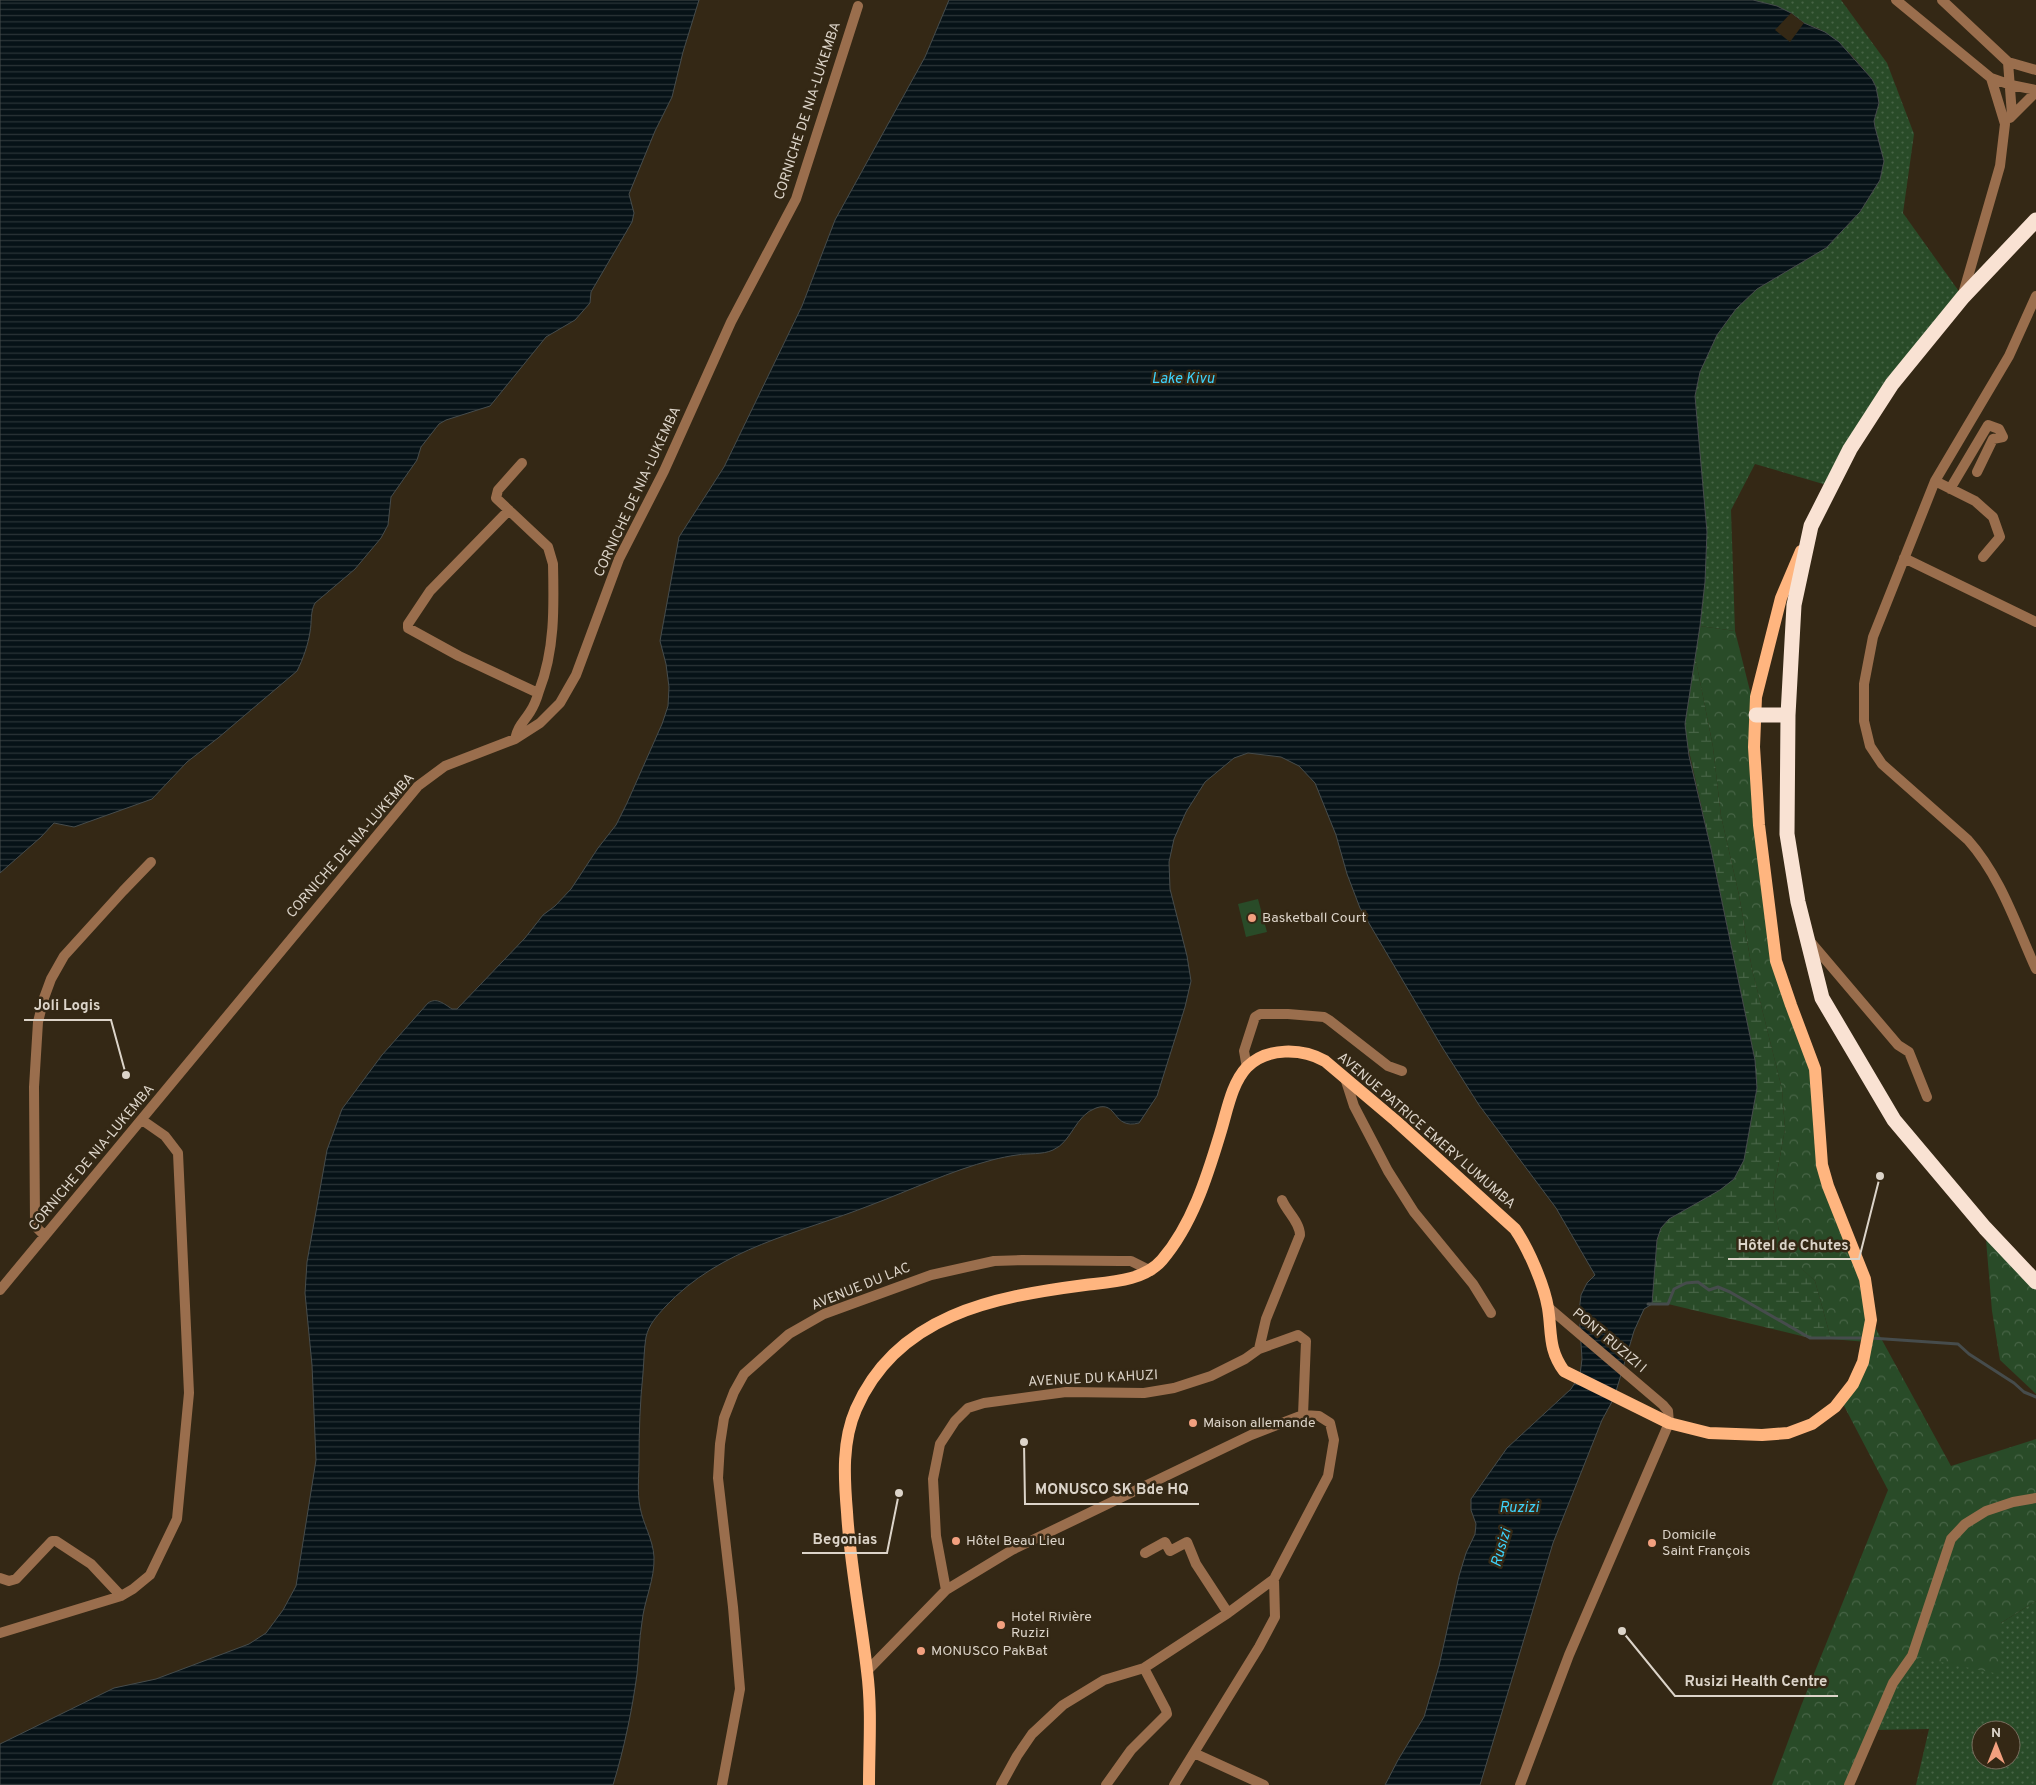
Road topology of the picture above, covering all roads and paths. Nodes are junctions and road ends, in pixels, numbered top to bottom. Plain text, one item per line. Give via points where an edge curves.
1 (1896, 0) edge
2 (1942, 0) edge
3 (858, 6) dead end
4 (2008, 62) junction
5 (2036, 70) edge
6 (1991, 78) junction
7 (2010, 85) junction
8 (2036, 91) edge
9 (2012, 115) junction
10 (2004, 124) junction
11 (2036, 220) edge
12 (2036, 296) edge
13 (1963, 297) junction
14 (522, 463) dead end
15 (1977, 472) dead end
16 (1935, 481) junction
17 (1950, 489) junction
18 (509, 510) junction
19 (1811, 526) junction
20 (1983, 557) dead end
21 (1904, 558) junction
22 (2036, 622) edge
23 (538, 694) junction
24 (1788, 715) junction
25 (1756, 716) junction
26 (514, 739) junction
27 (151, 862) dead end
28 (1804, 934) junction
29 (2036, 969) edge
30 (1247, 1068) junction
31 (1402, 1071) dead end
32 (1345, 1078) junction
33 (1927, 1097) dead end
34 (142, 1120) junction
35 (1282, 1200) dead end
36 (45, 1236) junction
37 (1151, 1270) junction
38 (2036, 1282) edge
39 (0, 1290) edge
40 (1548, 1307) junction
41 (1491, 1313) dead end
42 (1259, 1350) junction
43 (1302, 1415) junction
44 (1670, 1423) junction
45 (2036, 1498) edge
46 (1145, 1553) dead end
47 (0, 1578) edge
48 (1274, 1579) junction
49 (946, 1590) junction
50 (121, 1596) junction
51 (1228, 1613) junction
52 (0, 1633) edge
53 (1144, 1668) junction
54 (867, 1670) junction
55 (1194, 1753) junction
56 (722, 1785) edge
57 (869, 1785) edge
58 (1001, 1785) edge
59 (1106, 1785) edge
60 (1174, 1785) edge
61 (1264, 1785) edge
62 (1520, 1785) edge
63 (1848, 1785) edge

1 - 6 street
2 - 4 street
3 - 26 street, CORNICHE DE NIA-LUKEMBA via 796,199 731,322 664,471 619,560 576,674 560,703 540,723
4 - 5 street
4 - 7 street
6 - 7 street
6 - 10 street
7 - 8 street
7 - 9 street
8 - 9 street
9 - 10 street
10 - 13 street via 2000,166
11 - 13 highway
12 - 16 street via 2009,356
13 - 19 highway via 1887,392 1850,449
14 - 18 street via 498,490 498,502
15 - 17 street via 1993,439 2002,437 1999,429 1988,425
16 - 17 street
16 - 21 street
17 - 20 street via 1975,501 1993,517 2000,537
18 - 23 street via 548,547 553,564 552,638 548,668
18 - 23 street via 430,591 408,628
19 - 24 highway via 1794,604
19 - 25 main road via 1781,598 1756,697
21 - 22 street
21 - 29 street via 1873,637 1864,684 1864,722 1870,746 1882,764 1978,851 1993,872
23 - 26 street
24 - 25 highway
24 - 28 highway via 1788,834
25 - 44 main road via 1754,747 1759,825 1776,961 1816,1069 1822,1165 1864,1280 1871,1320 1863,1362 1854,1384 1835,1407 1812,1424 1788,1433 1737,1436
26 - 34 street, CORNICHE DE NIA-LUKEMBA via 454,762 418,786
27 - 36 street via 64,956 44,998 38,1022 34,1087 35,1223
28 - 33 street via 1892,1039 1909,1052
28 - 38 highway via 1822,998 1894,1120 1985,1228
30 - 31 street via 1244,1051 1255,1017 1260,1014 1288,1014 1329,1020 1388,1066
30 - 32 main road, AVENUE PATRICE EMERY LUMUMBA via 1269,1054 1299,1052 1314,1055
30 - 37 main road, AVENUE PATRICE EMERY LUMUMBA via 1237,1082 1208,1172 1185,1224 1162,1260
32 - 40 main road, AVENUE PATRICE EMERY LUMUMBA via 1514,1229 1526,1244
32 - 41 street via 1354,1106 1388,1171 1414,1212 1473,1284
34 - 36 street, CORNICHE DE NIA-LUKEMBA
34 - 50 street via 164,1136 178,1153 189,1393 177,1519 150,1575
35 - 42 street via 1299,1227 1300,1235 1266,1319
36 - 39 street, CORNICHE DE NIA-LUKEMBA
37 - 54 main road, AVENUE PATRICE EMERY LUMUMBA via 1119,1281 1023,1294 953,1315 928,1326 906,1342 888,1358 869,1384 851,1423 844,1481 855,1593
37 - 56 street, AVENUE DU LAC via 1120,1260 1022,1260 994,1261 931,1275 824,1314 789,1334 744,1374 724,1418 718,1478 740,1689
40 - 44 street, PONT RUZIZI I via 1653,1395 1668,1411
40 - 44 main road, AVENUE PATRICE EMERY LUMUMBA via 1554,1355 1564,1371
42 - 43 street, AVENUE DU KAHUZI via 1294,1336 1306,1341
42 - 49 street, AVENUE DU KAHUZI via 1211,1376 1174,1388 1126,1394 1066,1392 968,1408 940,1444 933,1479 936,1536
43 - 48 street via 1319,1416 1330,1423 1334,1440 1332,1456 1328,1476
43 - 49 street via 1251,1434 1120,1496 1012,1550
44 - 62 street via 1569,1654
45 - 63 street via 1986,1511 1965,1524 1951,1539 1912,1656 1893,1683
46 - 51 street via 1166,1542 1170,1551 1186,1542 1196,1564
47 - 50 street via 16,1579 52,1541 56,1541 91,1564
48 - 51 street
48 - 55 street via 1275,1617
49 - 54 street
50 - 52 street
51 - 53 street
53 - 58 street via 1104,1680 1054,1712 1024,1745
53 - 59 street via 1167,1714 1131,1750
54 - 57 main road, AVENUE PATRICE EMERY LUMUMBA via 870,1696
55 - 60 street
55 - 61 street

